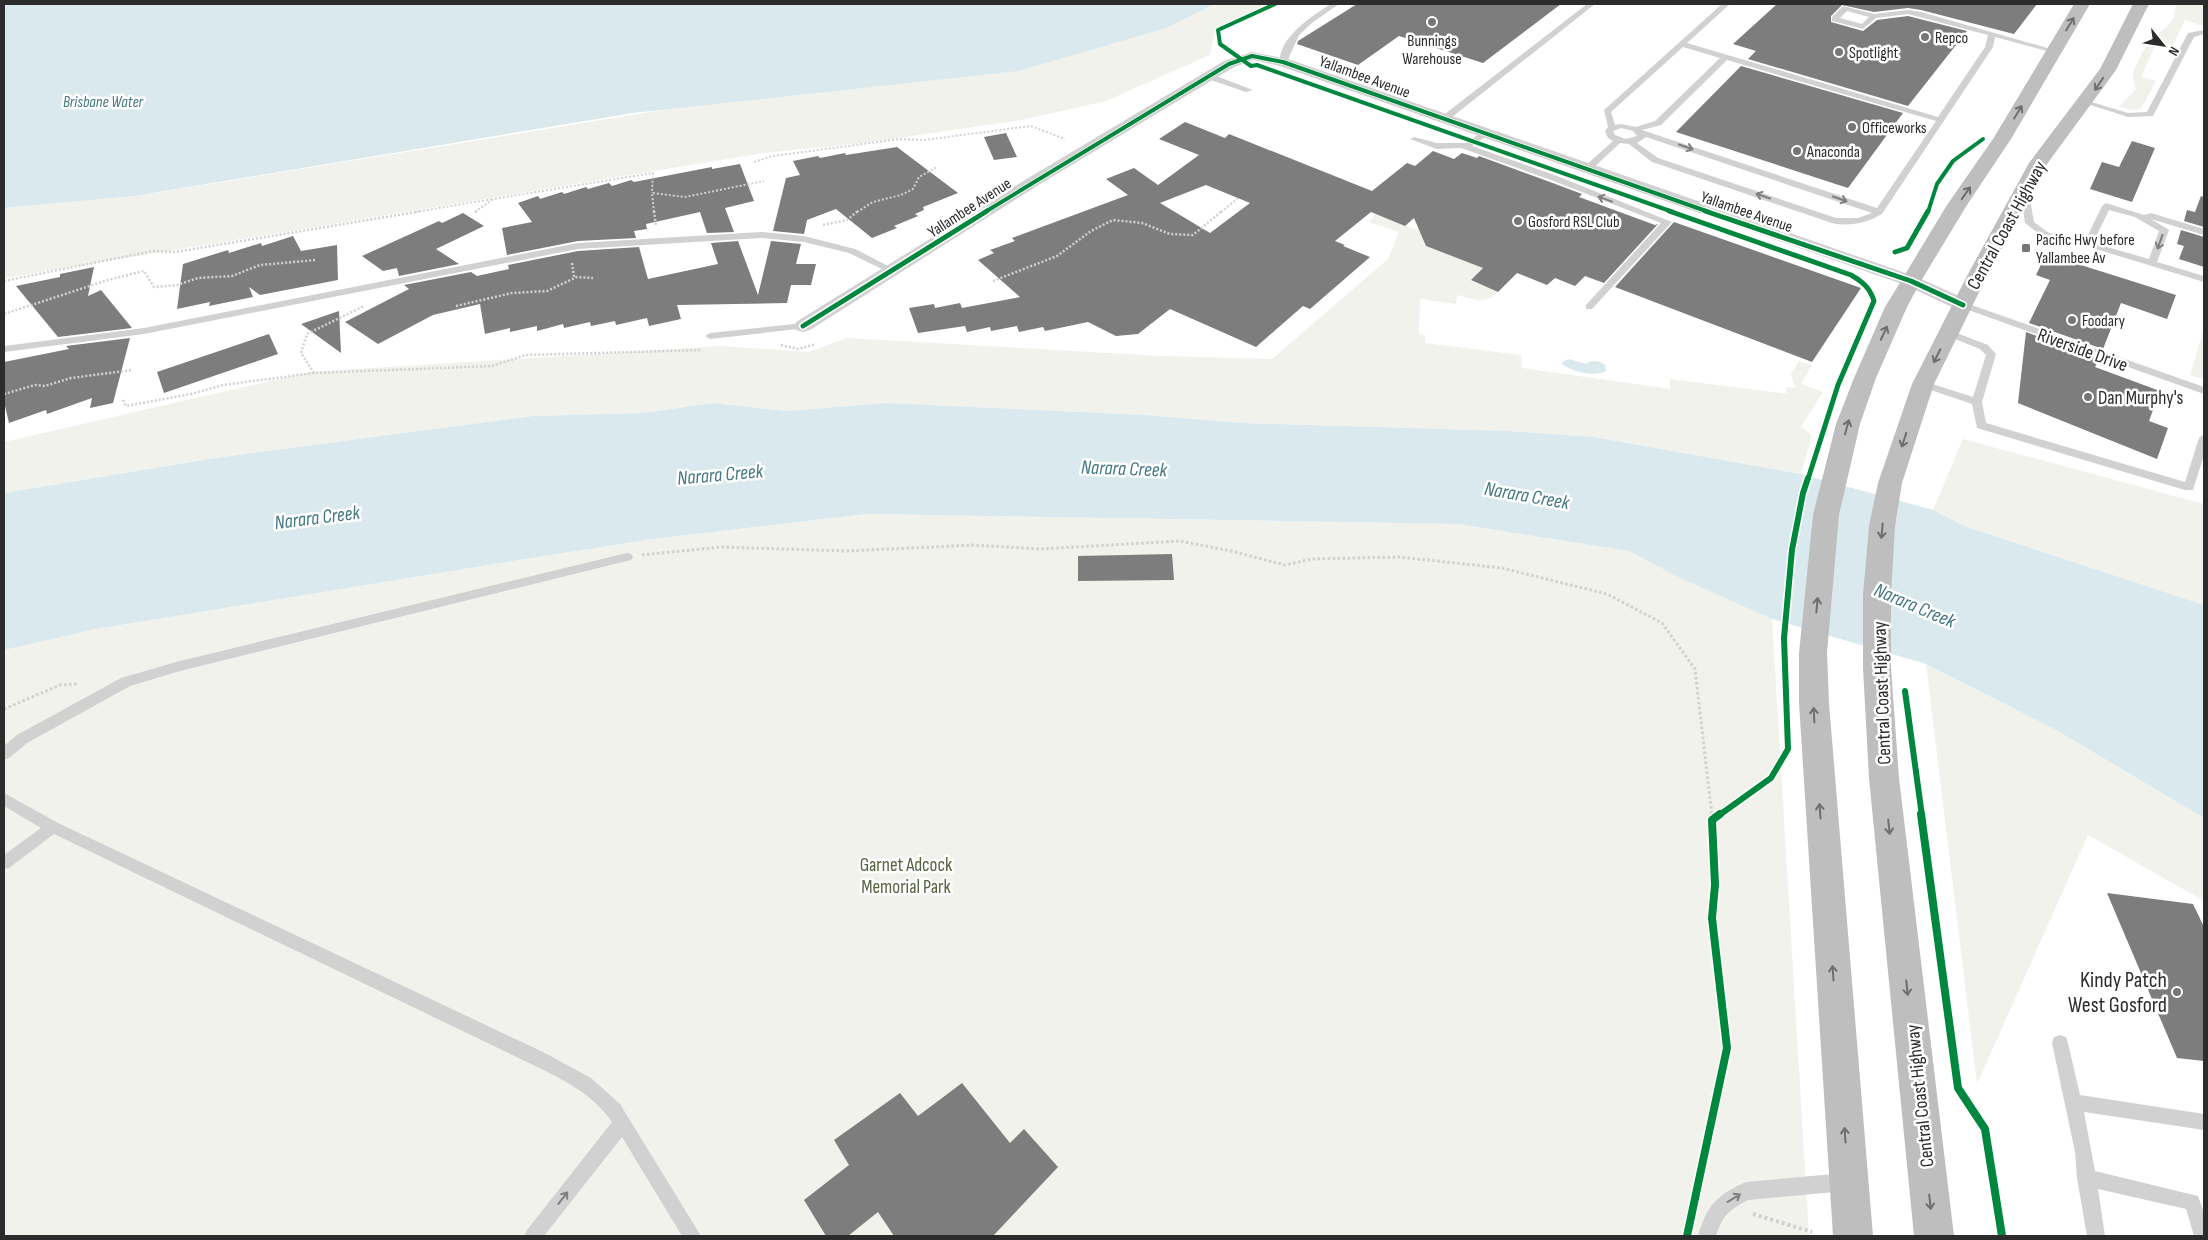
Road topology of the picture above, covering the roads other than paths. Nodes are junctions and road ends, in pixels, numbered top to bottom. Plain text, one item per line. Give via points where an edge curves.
1 (1335, 4) edge
2 (1591, 4) edge
3 (1726, 4) edge
4 (2082, 4) edge
5 (2142, 4) edge
6 (1874, 16) dead end
7 (2204, 32) edge
8 (1992, 34) junction
9 (2015, 40) junction
10 (1682, 44) junction
11 (1989, 47) junction
12 (2054, 51) junction
13 (1726, 56) junction
14 (1283, 62) junction
15 (1208, 76) junction
16 (1249, 90) dead end
17 (2086, 102) junction
18 (1444, 119) junction
19 (1941, 120) junction
20 (1612, 127) junction
21 (1638, 131) junction
22 (1485, 134) junction
23 (1414, 139) dead end
24 (1618, 140) junction
25 (1631, 142) junction
26 (1461, 145) junction
27 (1587, 169) junction
28 (2024, 188) junction
29 (1878, 212) junction
30 (2138, 215) junction
31 (2204, 232) edge
32 (2088, 244) junction
33 (2152, 264) junction
34 (893, 271) junction
35 (2204, 279) edge
36 (1911, 281) junction
37 (1963, 305) junction
38 (1589, 307) dead end
39 (802, 326) joint
40 (1948, 333) junction
41 (710, 336) dead end
42 (4, 350) edge
43 (1923, 384) junction
44 (2204, 391) edge
45 (1977, 402) junction
46 (2204, 438) edge
47 (627, 557) road end
48 (4, 754) edge
49 (4, 799) edge
50 (53, 827) junction
51 (4, 863) edge
52 (2060, 1043) dead end
53 (2074, 1102) junction
54 (623, 1122) junction
55 (2204, 1122) edge
56 (2086, 1178) junction
57 (1848, 1181) junction
58 (2198, 1203) edge
59 (533, 1236) edge
60 (692, 1236) edge
61 (1707, 1236) edge
62 (1853, 1236) edge
63 (1934, 1236) edge
64 (2096, 1236) edge
65 (2203, 1236) edge

1 - 14 lane via 1296,32 1288,44
2 - 18 lane
3 - 10 lane
12 -> 4 highway
5 -> 17 highway, Central Coast Highway via 2108,70
6 - 8 lane via 1908,12
7 - 17 lane via 2191,35 2150,114 2128,115
8 - 9 lane
8 - 11 lane
9 - 11 lane
9 - 12 lane
10 - 13 lane
10 - 20 lane via 1607,112
11 - 19 lane
36 -> 12 highway
13 - 19 lane
13 - 21 lane via 1658,123
14 - 15 street, Yallambee Avenue via 1244,57
14 - 18 street, Yallambee Avenue
15 - 16 lane
15 - 34 street, Yallambee Avenue
17 - 28 highway, Central Coast Highway via 2038,163
18 - 22 street, Yallambee Avenue
19 - 29 lane
20 - 21 lane via 1626,126
20 - 24 lane via 1609,134
21 - 25 lane via 1642,137
21 -> 29 lane
22 - 26 lane via 1473,143
22 - 27 street, Yallambee Avenue
23 - 26 lane via 1437,146
24 - 25 lane
24 - 27 lane
29 -> 25 lane via 1853,222 1835,221 1655,160
38 -> 26 lane via 1667,222
27 - 36 street, Yallambee Avenue
28 - 32 lane via 2030,223 2046,235
28 - 37 highway, Central Coast Highway
30 - 31 lane
30 - 32 lane via 2106,206
30 -> 33 lane via 2164,230
32 - 33 lane
33 - 35 lane
34 - 39 street, Yallambee Avenue
34 - 42 lane via 852,252 804,238 761,235 640,240 578,246 499,260 144,331
36 - 37 street, Yallambee Avenue
57 -> 36 highway via 1817,763 1813,653 1824,531 1848,424 1896,307
37 - 40 highway, Central Coast Highway
37 - 44 lane, Riverside Drive
39 - 41 lane
40 -> 43 highway, Central Coast Highway
40 - 45 lane via 1984,347 1991,354
43 - 45 lane
43 -> 63 highway, Central Coast Highway via 1890,483 1882,526 1877,595 1877,668 1884,778
45 - 46 lane via 1981,425 2189,487
47 - 48 lane via 126,682 22,739
49 - 50 lane
50 - 51 lane
50 - 54 lane via 577,1078 597,1090
52 - 53 lane
53 - 55 lane
53 - 56 lane
59 -> 54 lane
54 - 60 lane
56 - 58 lane
56 - 64 lane
61 -> 57 lane via 1714,1214 1746,1191
57 - 62 highway
58 - 65 lane

